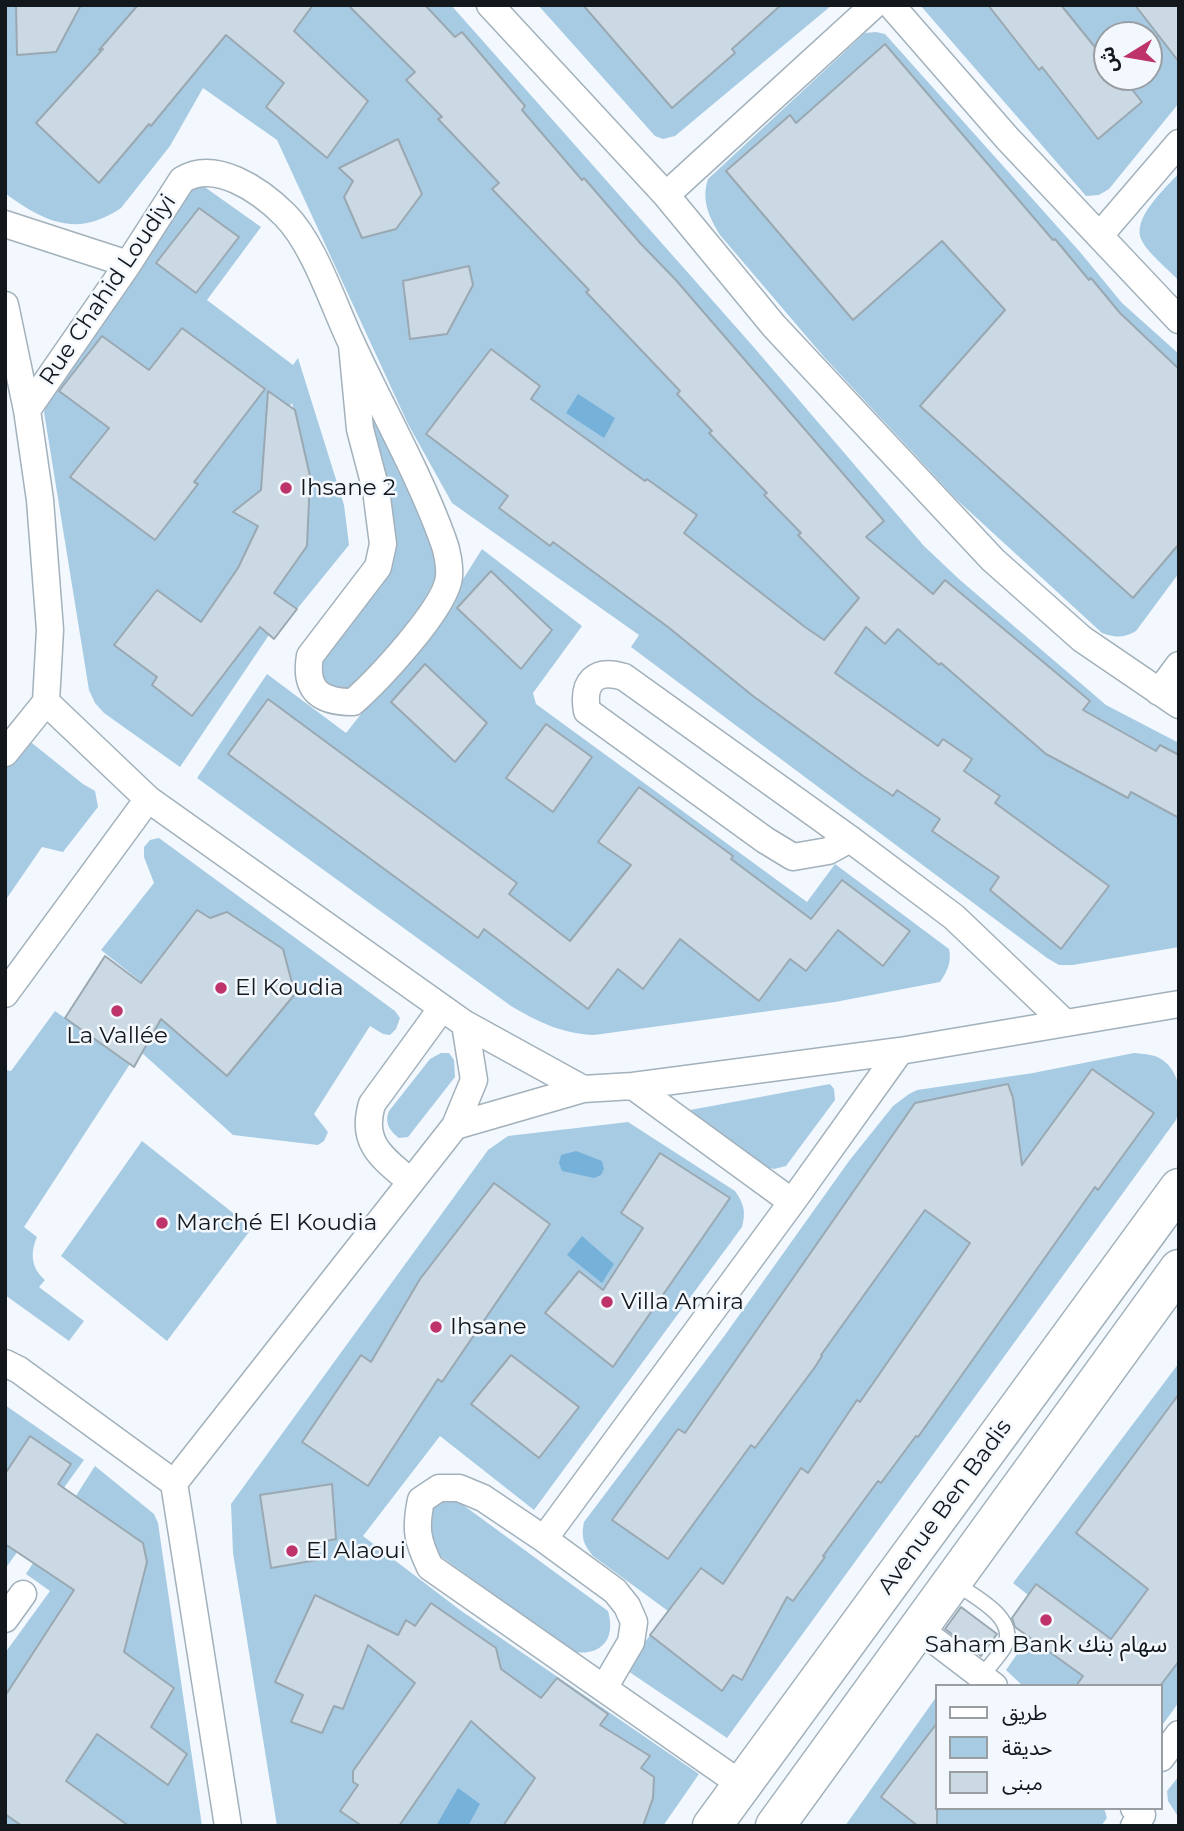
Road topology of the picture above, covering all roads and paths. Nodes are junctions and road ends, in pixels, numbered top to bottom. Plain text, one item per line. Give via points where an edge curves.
1 (490, 5) edge
2 (874, 5) edge
3 (891, 5) edge
4 (1179, 143) edge
5 (666, 195) junction
6 (5, 224) edge
7 (1100, 235) junction
8 (128, 264) junction
9 (5, 305) edge
10 (1179, 320) edge
11 (352, 345) junction
12 (27, 410) junction
13 (1179, 665) edge
14 (1169, 699) edge
15 (46, 702) junction
16 (5, 753) edge
17 (148, 799) junction
18 (850, 839) junction
19 (5, 994) edge
20 (1179, 1004) edge
21 (442, 1007) junction
22 (1064, 1022) junction
23 (465, 1024) junction
24 (900, 1051) junction
25 (633, 1086) junction
26 (583, 1089) junction
27 (454, 1126) junction
28 (411, 1182) junction
29 (1179, 1188) edge
30 (792, 1202) junction
31 (1179, 1269) edge
32 (5, 1363) edge
33 (174, 1483) junction
34 (544, 1539) junction
35 (952, 1581) junction
36 (23, 1594) dead end
37 (5, 1619) edge
38 (918, 1628) junction
39 (988, 1681) edge
40 (604, 1688) junction
41 (1179, 1734) edge
42 (1163, 1755) edge
43 (742, 1784) junction
44 (228, 1826) edge
45 (712, 1826) edge
46 (775, 1826) edge

1 - 5 street
2 - 5 street
3 - 7 street via 1007,138
4 - 7 street
5 - 14 street via 774,326 993,560 1082,639
6 - 8 street
7 - 10 street
8 - 11 street, Rue Chahid Loudiyi via 182,180 205,172 229,177 286,216 309,249
8 - 12 street, Rue Chahid Loudiyi
9 - 12 street
11 - 11 street, Rue Chahid Loudiyi via 360,429 376,490 383,544 378,567 310,656 307,670 311,683 323,698 336,702 353,702 377,680 436,607 449,578 444,544 421,483
12 - 15 street via 40,500 50,630
13 - 14 street
15 - 16 street
15 - 17 street
17 - 19 street
17 - 21 street
18 - 18 street via 624,677 598,675 588,684 587,710 793,857 828,851
18 - 22 street via 954,917
20 - 22 street
21 - 23 street
21 - 28 street via 372,1104 367,1121 372,1144
22 - 24 street
23 - 26 street
23 - 27 street via 474,1080
24 - 25 street
24 - 30 street
25 - 26 street
25 - 30 street
26 - 27 street
27 - 28 street
28 - 33 street
29 - 43 main road, Avenue Ben Badis
30 - 34 street
31 - 35 main road
32 - 33 street
33 - 44 street
34 - 40 street via 615,1591 634,1622 631,1642
34 - 40 street via 483,1498 458,1488 439,1488 421,1500 415,1525 430,1567
35 - 38 main road
35 - 39 lane via 998,1614 1007,1629 1005,1647
36 - 37 street
38 - 39 street
38 - 46 main road
40 - 43 street
41 - 42 street
43 - 45 main road, Avenue Ben Badis

